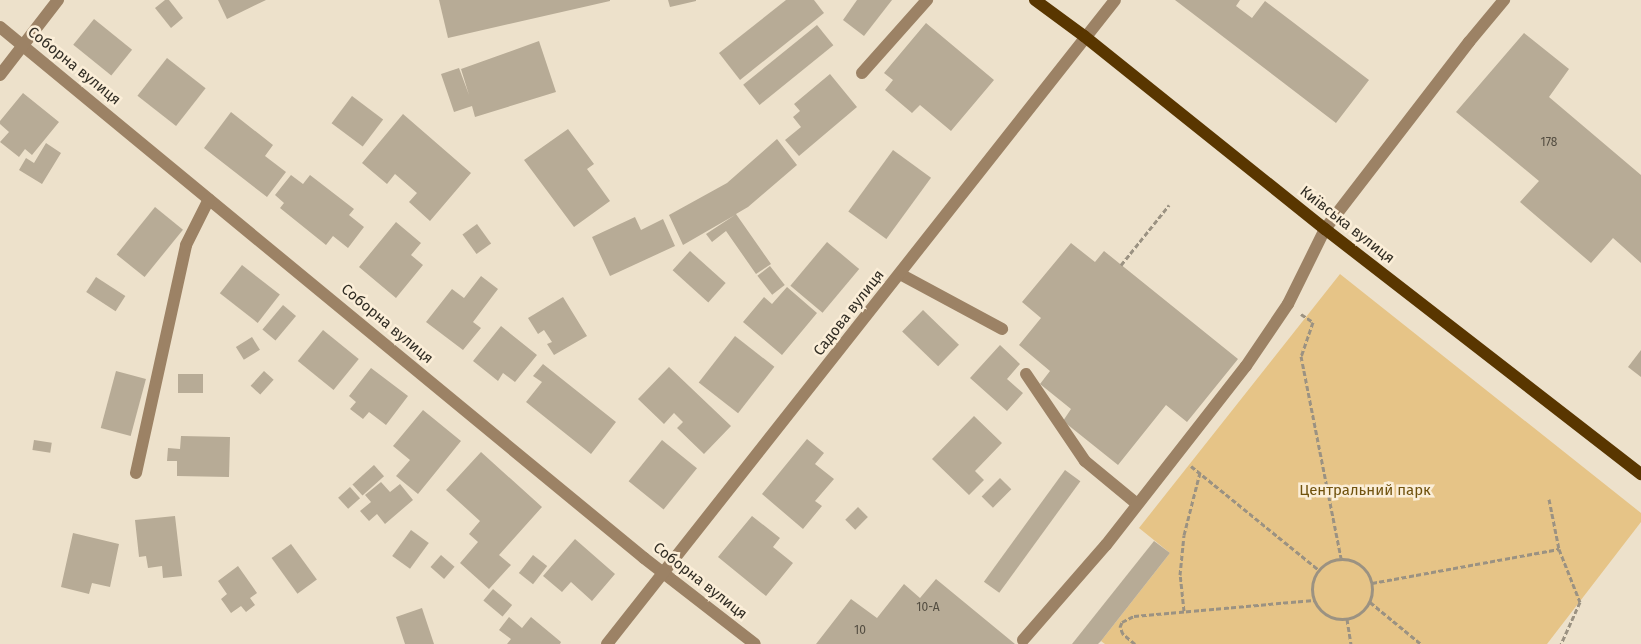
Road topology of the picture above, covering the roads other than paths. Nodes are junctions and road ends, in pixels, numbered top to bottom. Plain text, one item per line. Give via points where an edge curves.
1 (58, 0) edge
2 (927, 0) edge
3 (1036, 0) edge
4 (1115, 0) edge
5 (1504, 0) edge
6 (0, 27) edge
7 (1084, 36) junction
8 (23, 45) junction
9 (862, 72) dead end
10 (0, 75) edge
11 (209, 199) junction
12 (1325, 228) junction
13 (900, 274) junction
14 (1002, 329) dead end
15 (1026, 374) dead end
16 (136, 473) dead end
17 (1641, 474) edge
18 (1137, 504) junction
19 (664, 573) junction
20 (1024, 640) dead end
21 (606, 644) edge
22 (755, 644) edge

1 - 8 street
2 - 9 street
3 - 7 main road, Київська вулиця
4 - 7 street, Садова вулиця
5 - 12 street
6 - 8 street, Соборна вулиця
7 - 12 main road, Київська вулиця
7 - 13 street, Садова вулиця
8 - 10 street
8 - 11 street, Соборна вулиця
11 - 16 street via 186,245
11 - 19 street, Соборна вулиця
12 - 17 main road, Київська вулиця
12 - 18 street via 1288,304 1246,366
13 - 14 street
13 - 19 street, Садова вулиця
15 - 18 street via 1084,461
18 - 20 street
19 - 21 street, Садова вулиця
19 - 22 street, Соборна вулиця

